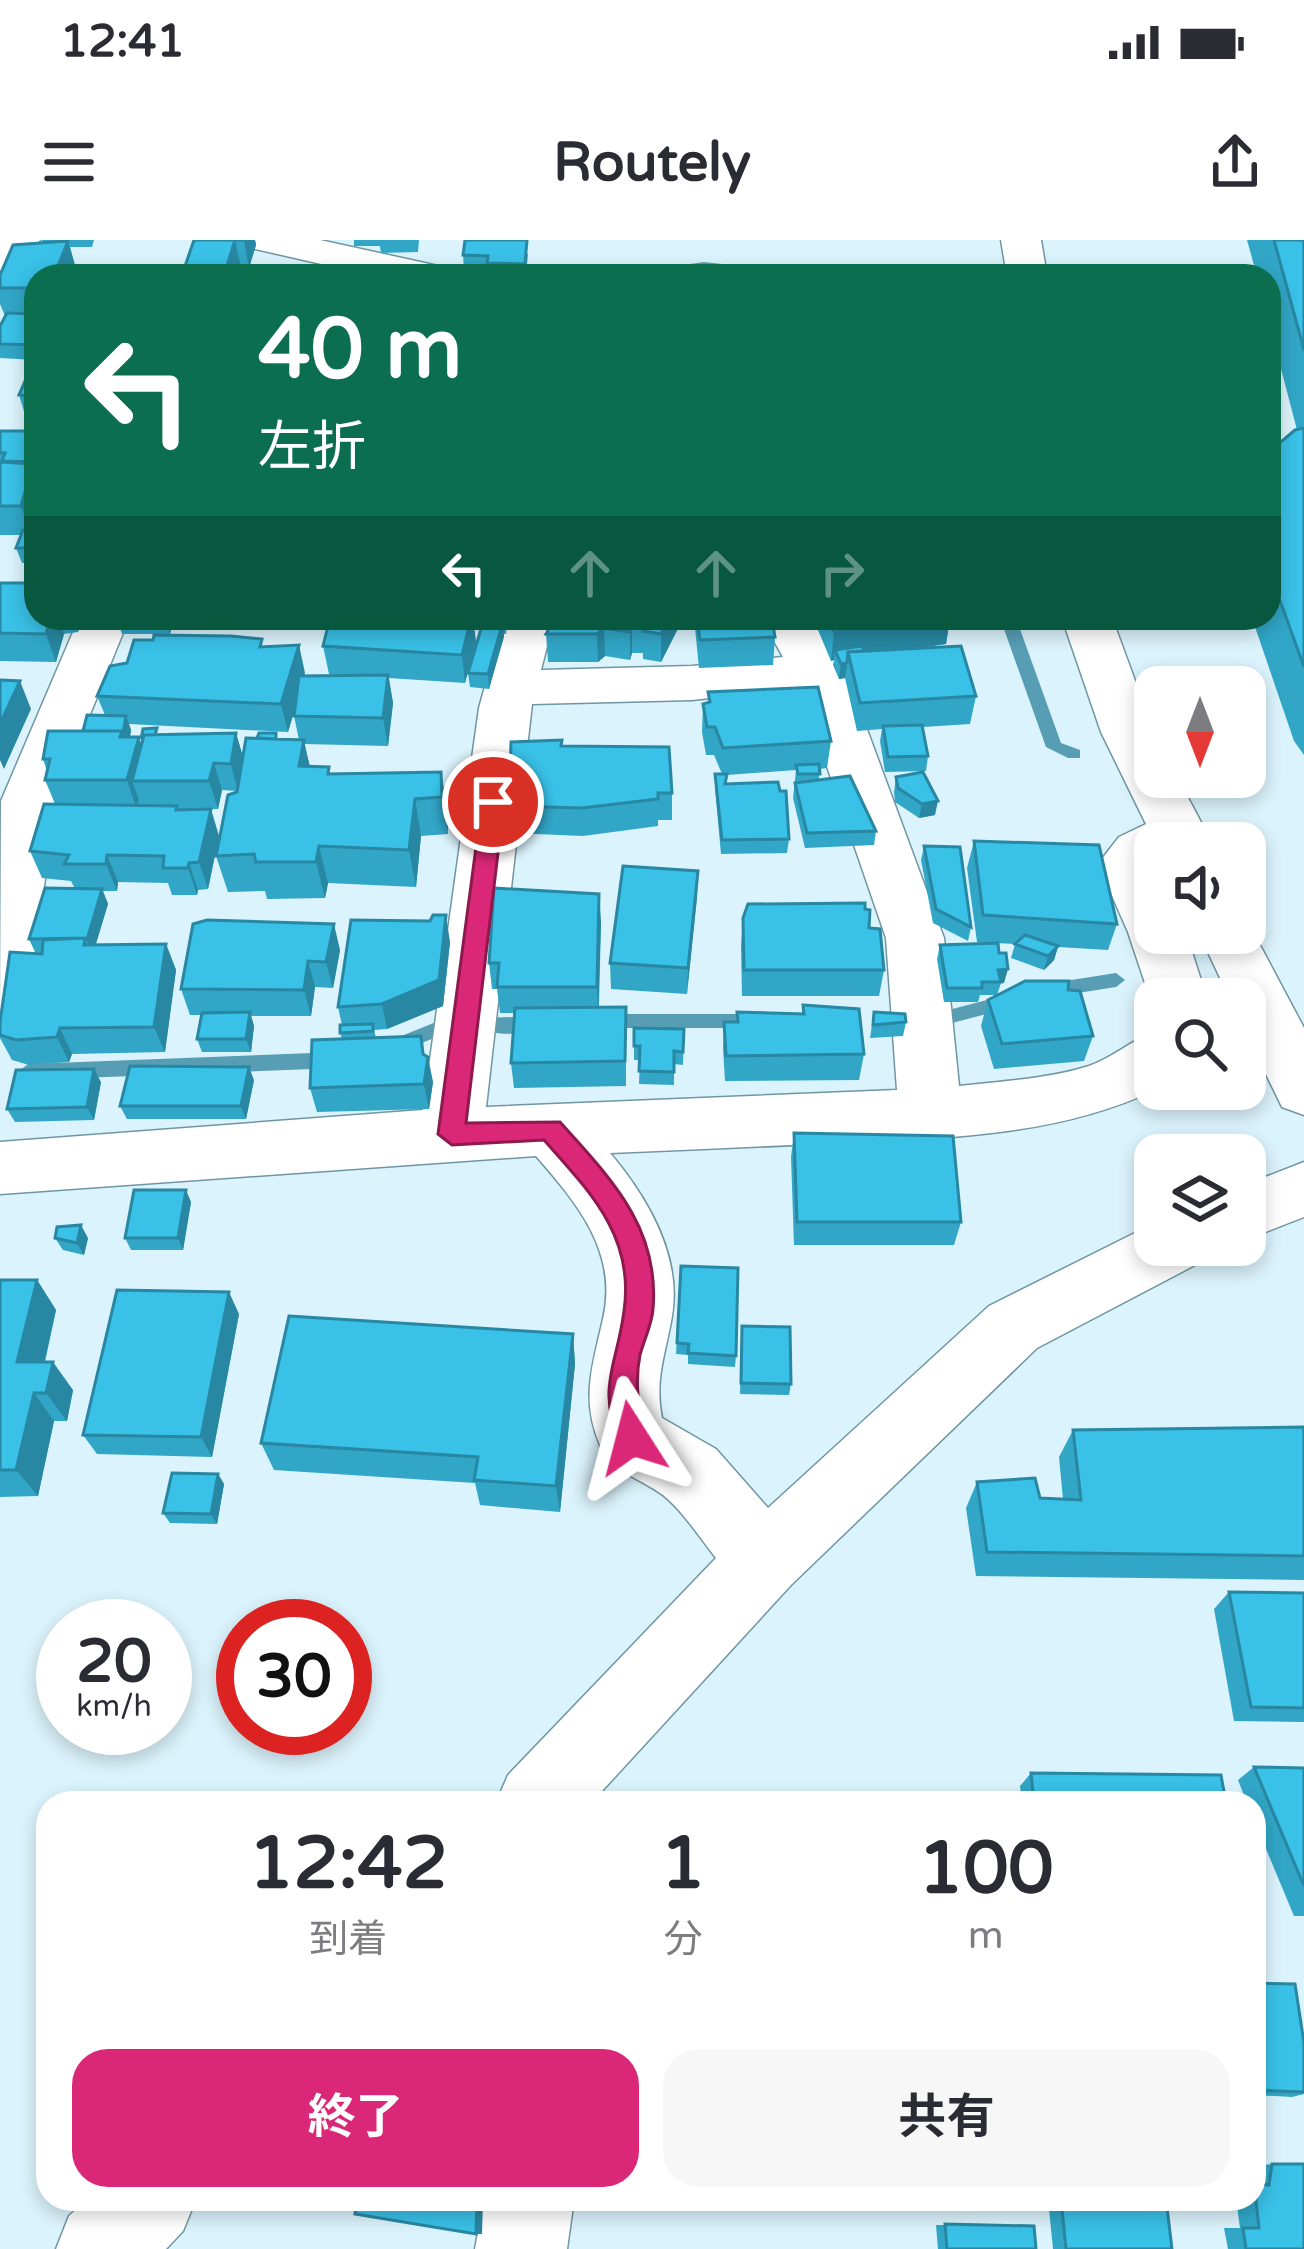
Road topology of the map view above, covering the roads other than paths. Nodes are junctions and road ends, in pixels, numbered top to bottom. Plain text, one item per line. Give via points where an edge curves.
1 (20, 240) edge
2 (265, 240) edge
3 (320, 255) edge
4 (367, 264) edge
5 (0, 274) edge
6 (99, 630) edge
7 (526, 630) edge
8 (793, 630) edge
9 (1092, 630) edge
10 (815, 670) junction
11 (514, 688) junction
12 (1174, 822) edge
13 (1134, 856) edge
14 (1134, 882) edge
15 (1238, 954) edge
16 (0, 996) edge
17 (1134, 1072) edge
18 (1304, 1090) edge
19 (930, 1114) junction
20 (550, 1130) junction
21 (452, 1134) junction
22 (0, 1168) edge
23 (1304, 1189) edge
24 (1266, 1204) edge
25 (1134, 1265) edge
26 (765, 1560) junction
27 (547, 1791) edge
28 (139, 2211) edge
29 (527, 2211) edge
30 (102, 2249) edge
31 (521, 2249) edge

1 - 5 street
2 - 3 street
3 - 4 street
6 - 16 street via 28,801
7 - 11 street
8 - 10 street
9 - 12 street via 1127,731
10 - 11 street
10 - 19 street via 915,938
11 - 21 street via 505,708
13 - 14 street via 1126,864
15 - 18 street
17 - 19 street via 1045,1101
19 - 20 street
20 - 21 street
20 - 26 street via 615,1202 633,1246 639,1309 622,1399 632,1438 691,1473
21 - 22 street
23 - 24 street
25 - 26 street via 1013,1327
26 - 27 street
28 - 30 street
29 - 31 street

